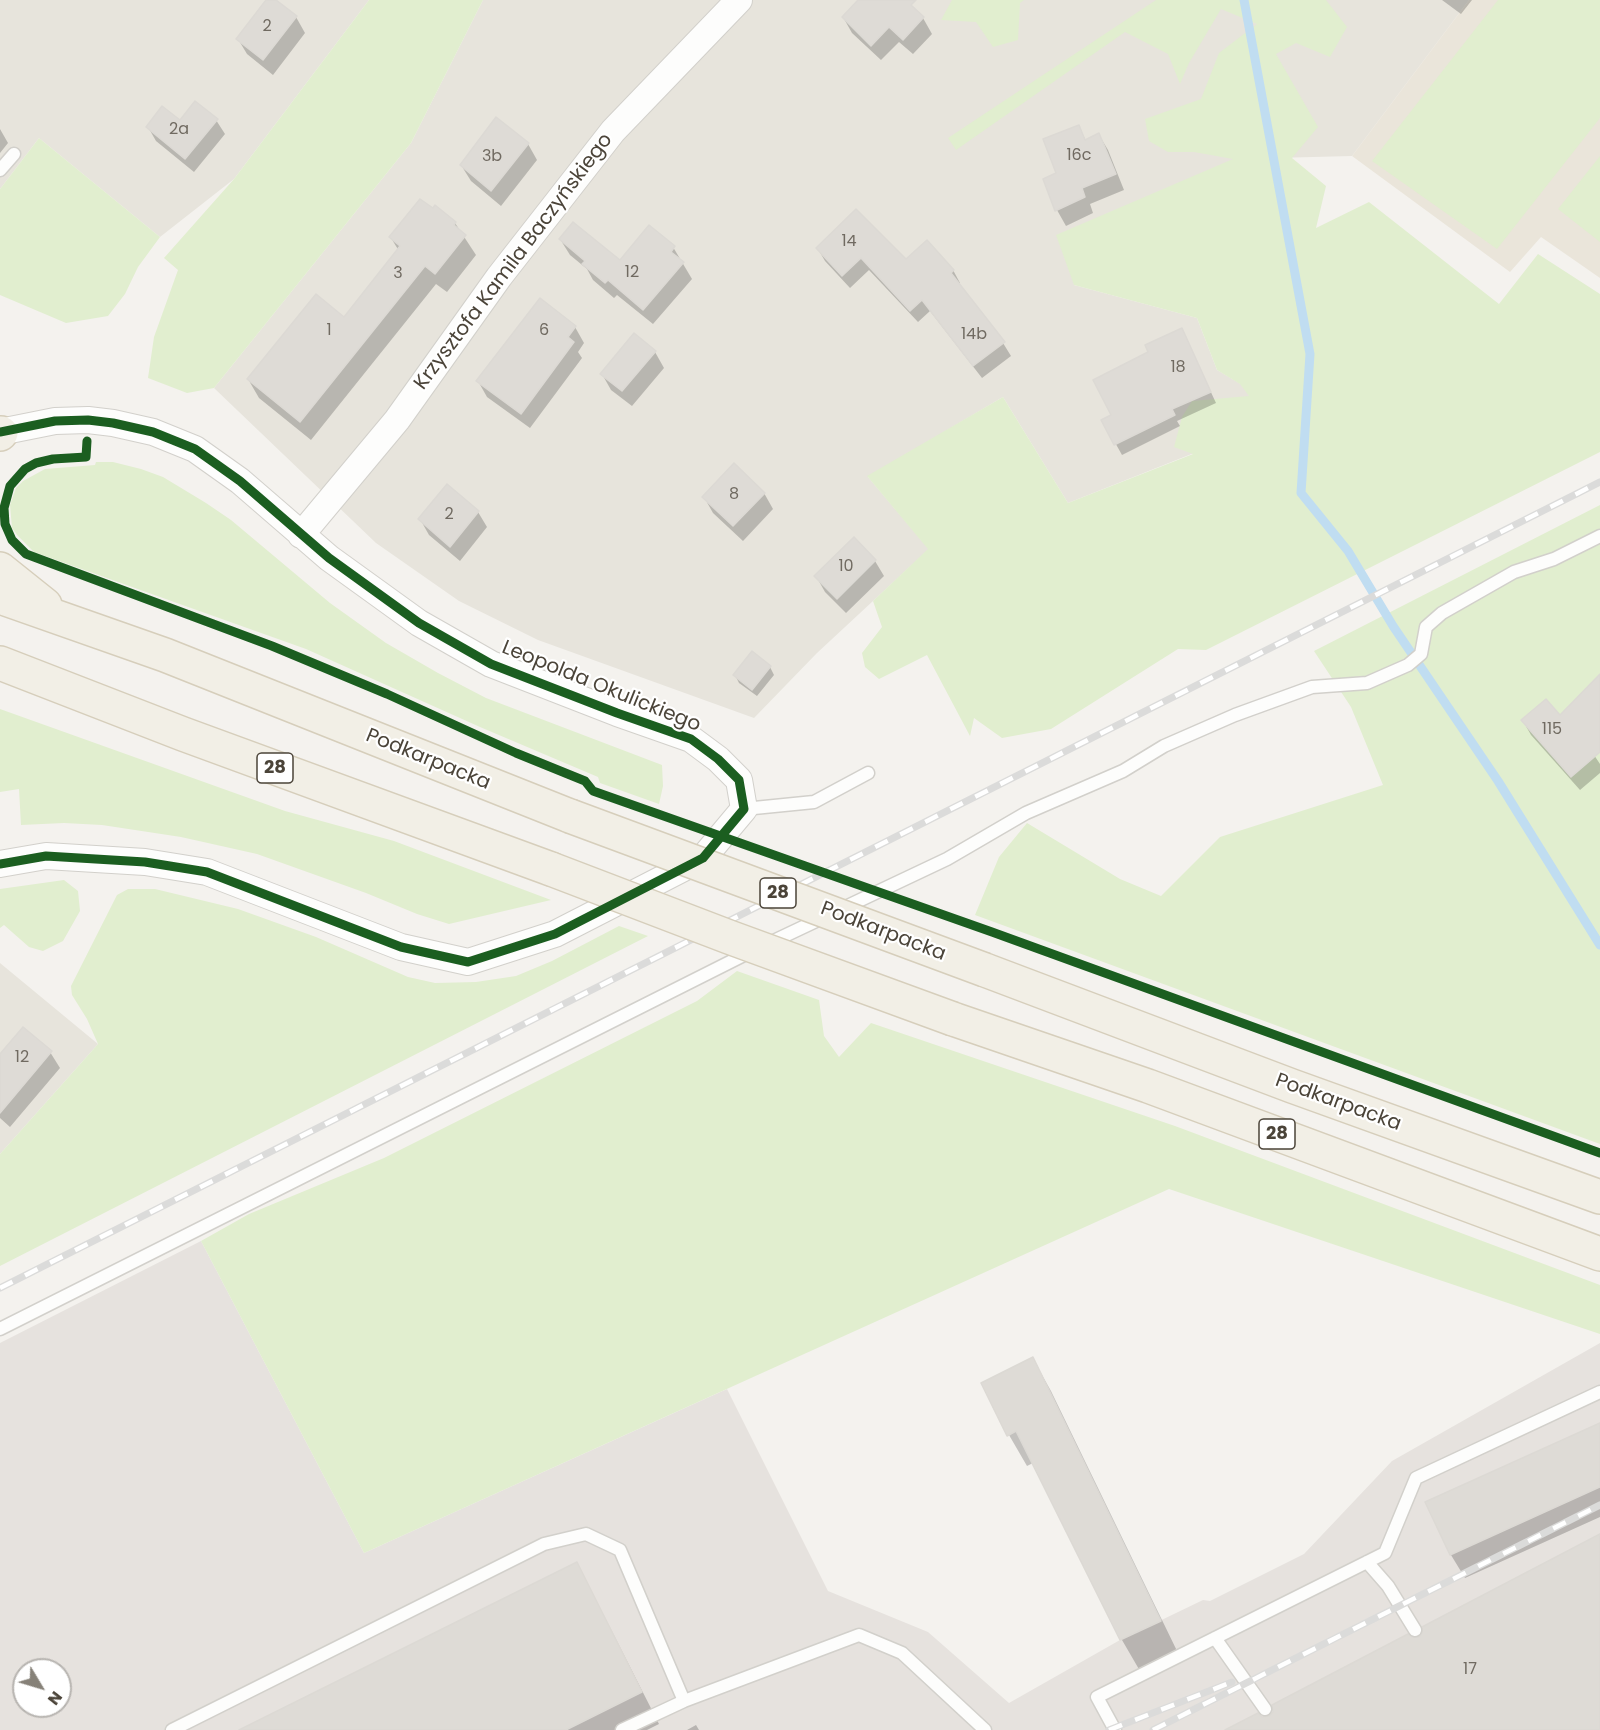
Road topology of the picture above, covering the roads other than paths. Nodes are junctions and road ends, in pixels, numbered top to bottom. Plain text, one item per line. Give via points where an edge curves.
1 (740, 0) edge
2 (14, 153) dead end
3 (0, 170) edge
4 (0, 433) edge
5 (301, 535) junction
6 (1600, 536) edge
7 (0, 569) edge
8 (0, 597) edge
9 (71, 623) junction
10 (0, 663) edge
11 (868, 773) dead end
12 (744, 809) junction
13 (0, 864) edge
14 (1600, 1197) edge
15 (1600, 1254) edge
16 (0, 1329) edge
17 (1600, 1392) edge
18 (1367, 1563) junction
19 (1415, 1630) dead end
20 (1215, 1638) junction
21 (684, 1701) junction
22 (1265, 1709) dead end
23 (172, 1730) edge
24 (622, 1730) edge
25 (985, 1730) edge
26 (1115, 1730) edge

1 - 5 street, Krzysztofa Kamila Baczyńskiego via 613,131 499,277 397,420
2 - 3 lane
4 - 5 street, Leopolda Okulickiego via 55,421 88,420 153,432 195,449 240,481
5 - 12 street, Leopolda Okulickiego via 419,623 491,664 692,739 739,780
6 - 16 lane via 1554,560 1514,572 1442,613 1426,627 1421,654 1408,665 1367,683 1312,687 1164,746 1123,771 1026,813 947,859 742,956
7 - 9 main road
8 - 9 main road, Podkarpacka / 28
9 - 14 main road, Podkarpacka / 28, bridge via 165,655 570,816
10 - 15 main road, 28, bridge via 953,1019 1148,1086
11 - 12 lane via 814,801
12 - 13 street via 703,858 555,934 468,962 401,947 207,872 145,862 46,856
17 - 18 lane via 1416,1478 1385,1553
18 - 19 lane via 1388,1586
18 - 20 lane
20 - 22 lane
20 - 26 lane via 1097,1697
21 - 23 lane via 620,1550 585,1534 544,1544
21 - 24 lane
21 - 25 lane via 859,1635 902,1653

